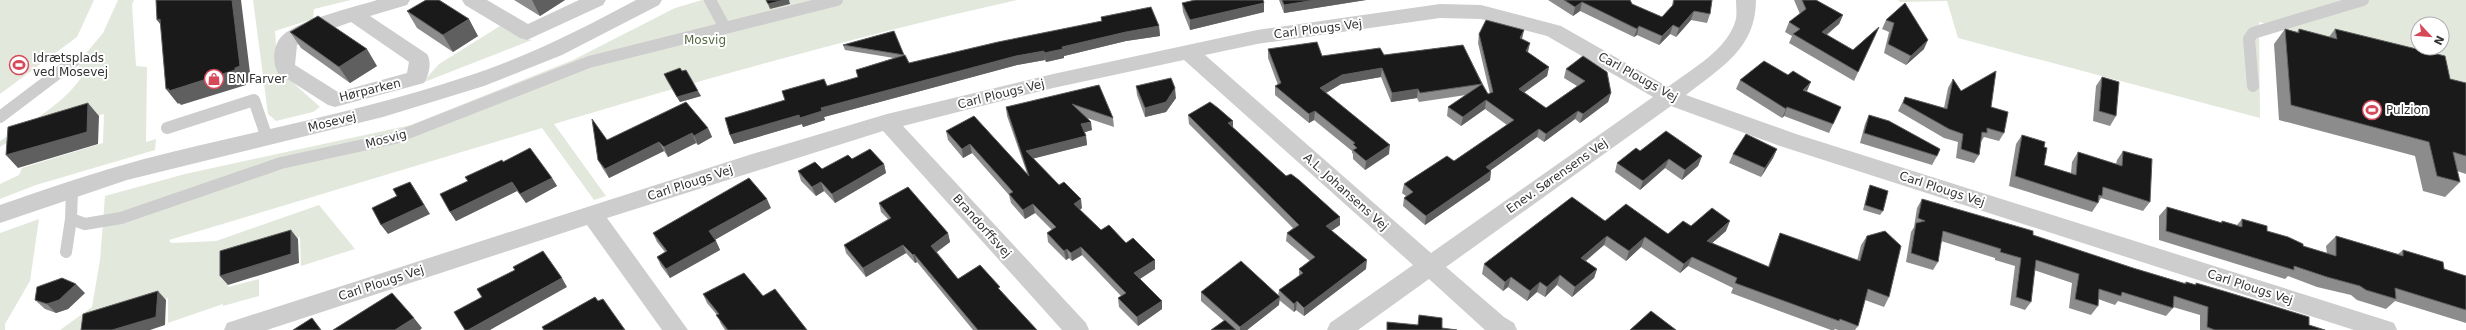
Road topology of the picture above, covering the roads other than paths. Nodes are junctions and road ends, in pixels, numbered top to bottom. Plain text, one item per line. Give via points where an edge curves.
1 (400, 0) edge
2 (472, 0) edge
3 (596, 0) edge
4 (652, 0) edge
5 (710, 0) edge
6 (837, 0) edge
7 (1746, 0) edge
8 (2363, 0) edge
9 (355, 15) junction
10 (725, 28) junction
11 (1188, 52) junction
12 (74, 62) dead end
13 (2253, 86) dead end
14 (1669, 97) junction
15 (0, 117) edge
16 (887, 122) junction
17 (167, 128) dead end
18 (267, 138) junction
19 (72, 190) junction
20 (0, 214) edge
21 (591, 214) junction
22 (71, 219) junction
23 (66, 252) dead end
24 (1430, 266) junction
25 (2340, 323) edge
26 (236, 330) edge
27 (676, 330) edge
28 (1077, 330) edge
29 (1339, 330) edge
30 (1505, 330) edge
31 (2385, 330) edge

1 - 9 street, Hørparken
2 - 3 street via 527,34
4 - 18 street, Mosevej via 584,37 521,65 442,92
5 - 10 lane
6 - 10 lane, Mosvig
7 - 14 street, Enev. Sørensens Vej via 1746,18 1739,36 1724,54
8 - 13 lane via 2253,33 2248,39
9 - 9 street, Hørparken via 420,58 417,78 336,100 285,68 285,48 290,40
10 - 22 lane, Mosvig via 588,62 395,138 281,163 121,218 85,224
11 - 14 street, Carl Plougs Vej via 1257,37 1440,11 1482,12 1554,31
11 - 16 street, Carl Plougs Vej via 1053,81
11 - 24 street, A.L. Johansens Vej
12 - 15 lane
14 - 24 street, Enev. Sørensens Vej
14 - 25 street, Carl Plougs Vej via 1795,142
16 - 21 street, Carl Plougs Vej
16 - 28 street, Brandorffsvej
17 - 18 lane via 254,100
18 - 19 street, Mosevej via 143,168
19 - 20 street, Mosevej
19 - 22 lane
21 - 26 street, Carl Plougs Vej
21 - 27 street
22 - 23 lane
24 - 29 street, Enev. Sørensens Vej
24 - 30 street, A.L. Johansens Vej
25 - 31 street, Carl Plougs Vej

